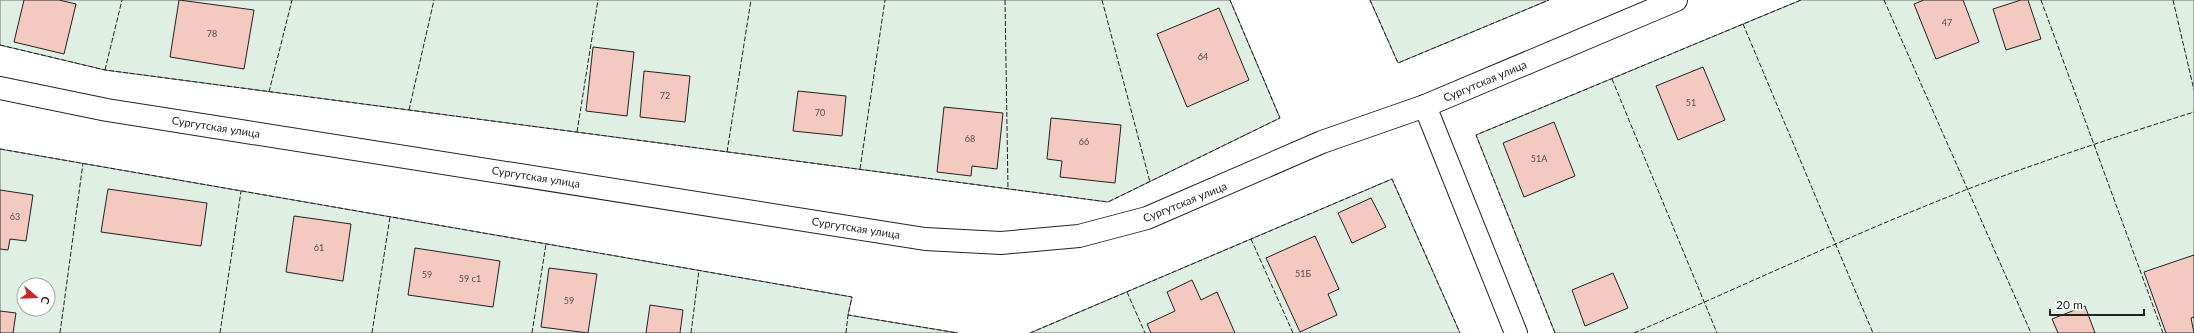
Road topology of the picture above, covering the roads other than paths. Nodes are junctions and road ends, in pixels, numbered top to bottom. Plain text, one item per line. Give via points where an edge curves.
1 (1676, 0) edge
2 (0, 88) edge
3 (1425, 106) junction
4 (1516, 333) edge

1 - 3 street, Сургутская улица
2 - 3 street, Сургутская улица via 107,110 925,239 1001,243 1079,236 1147,218 1322,142
3 - 4 street

